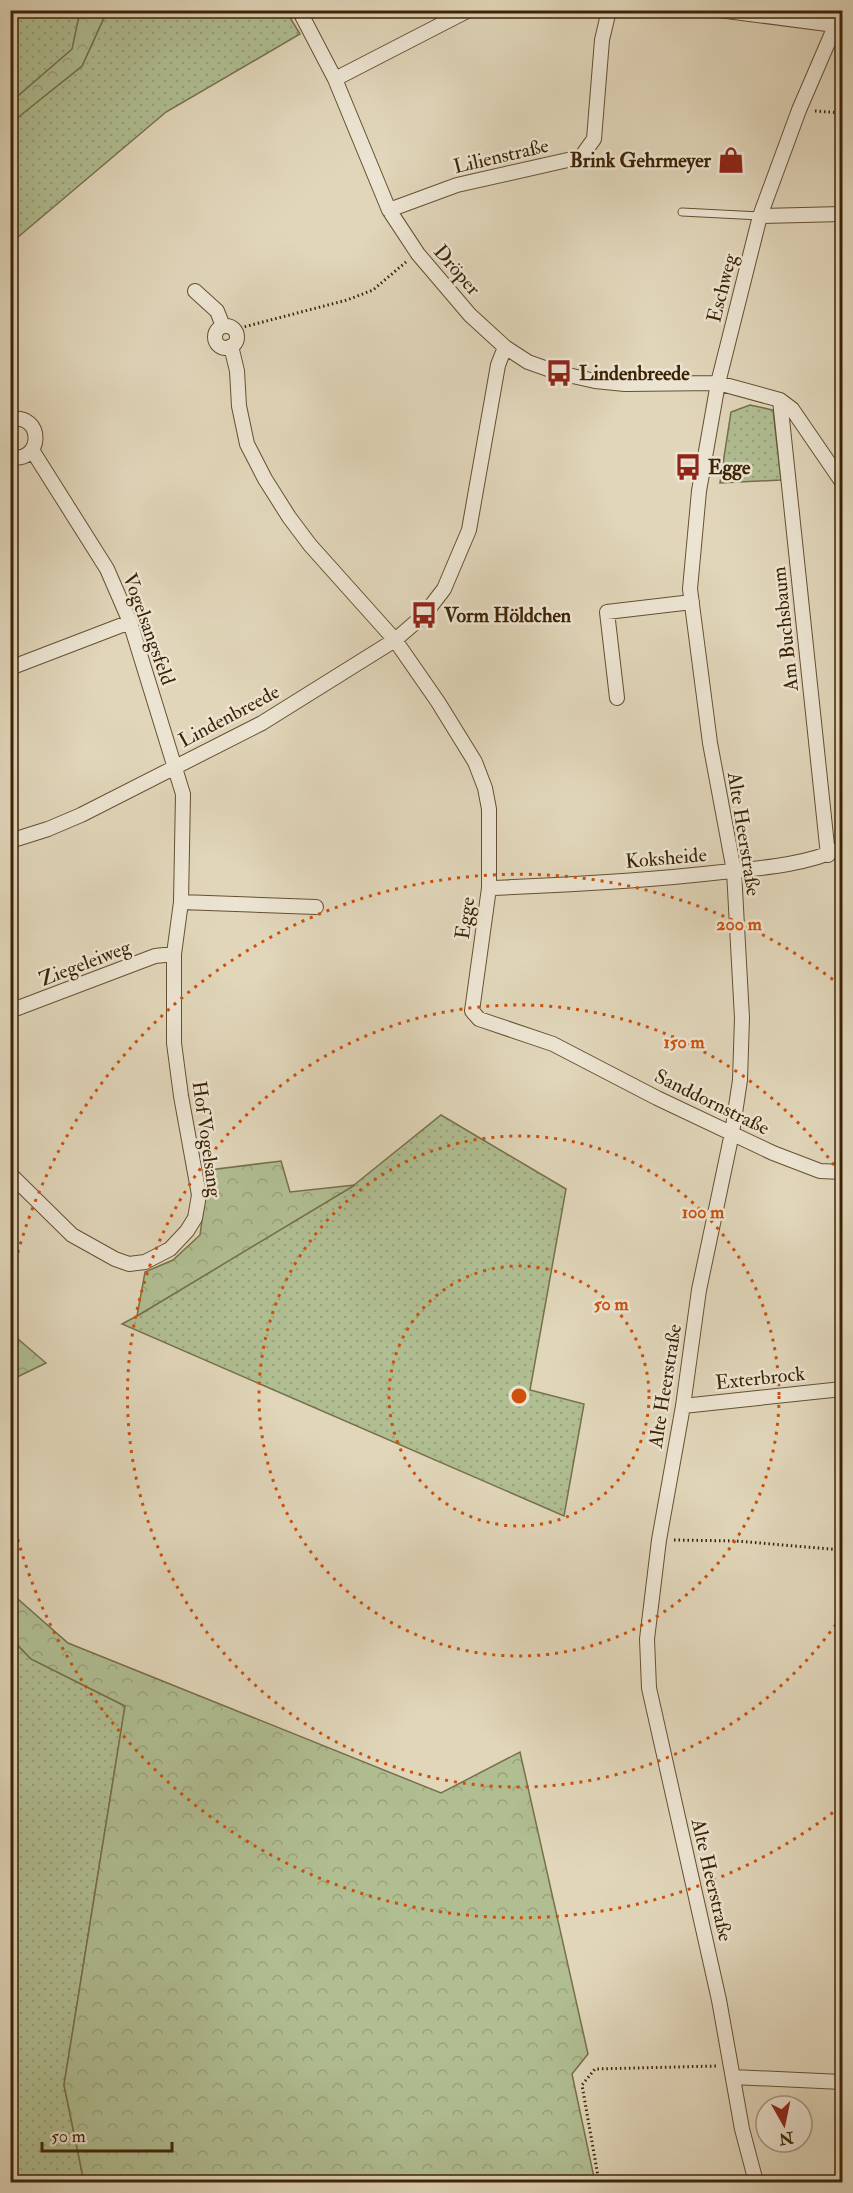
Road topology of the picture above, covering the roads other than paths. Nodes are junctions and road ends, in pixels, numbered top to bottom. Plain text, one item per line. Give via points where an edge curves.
1 (299, 10) edge
2 (469, 10) edge
3 (609, 10) edge
4 (719, 10) edge
5 (842, 10) edge
6 (835, 25) junction
7 (335, 79) junction
8 (389, 210) junction
9 (682, 212) dead end
10 (843, 214) edge
11 (760, 216) junction
12 (195, 291) dead end
13 (229, 328) junction
14 (231, 346) junction
15 (505, 347) junction
16 (718, 383) junction
17 (780, 400) junction
18 (10, 419) edge
19 (32, 450) junction
20 (10, 457) edge
21 (843, 482) edge
22 (691, 596) junction
23 (130, 622) junction
24 (395, 640) junction
25 (10, 668) edge
26 (617, 698) dead end
27 (176, 768) junction
28 (10, 841) edge
29 (843, 848) edge
30 (828, 855) junction
31 (734, 871) junction
32 (489, 888) junction
33 (181, 902) junction
34 (316, 907) dead end
35 (174, 954) junction
36 (10, 1011) edge
37 (472, 1011) joint
38 (732, 1132) junction
39 (843, 1172) edge
40 (10, 1174) edge
41 (843, 1389) edge
42 (683, 1406) junction
43 (732, 2071) junction
44 (843, 2082) edge
45 (756, 2182) edge

1 - 7 street, Dröper
2 - 7 street
3 - 8 street, Lilienstraße via 602,40 594,139 581,157 457,185
4 - 6 street
5 - 6 street, Eschweg
6 - 11 street, Eschweg
7 - 8 street, Dröper
8 - 15 street, Dröper via 418,254 470,315
9 - 11 lane
10 - 11 street
11 - 16 street, Eschweg
12 - 13 street
13 - 14 street via 237,339
13 - 14 street via 215,334 220,346
14 - 24 street via 247,444 265,478 310,545
15 - 16 street, Dröper via 528,362 595,381
15 - 24 street, Lindenbreede via 498,365 469,530 444,589 424,615
16 - 17 street, Dröper
16 - 22 street, Eschweg via 699,490
17 - 21 street via 792,409
17 - 30 street, Am Buchsbaum
18 - 19 street, Vogelsangsfeld via 21,419 32,426 36,438
19 - 20 street via 21,458
19 - 23 street, Vogelsangsfeld via 107,569
22 - 26 street via 607,612
22 - 31 street, Alte Heerstraße via 710,743
23 - 25 street
23 - 27 street, Vogelsangsfeld
24 - 27 street, Lindenbreede via 262,723
24 - 32 street, Egge via 475,762 489,809
27 - 28 street, Lindenbreede via 81,815
27 - 33 street, Hof Vogelsang via 183,794
29 - 30 street, Koksheide
30 - 31 street, Koksheide
31 - 32 street, Koksheide
31 - 38 street, Alte Heerstraße via 742,1018 740,1080
32 - 37 street, Egge
33 - 34 street
33 - 35 street, Hof Vogelsang
35 - 36 street, Ziegeleiweg via 155,956
35 - 40 street, Hof Vogelsang via 174,1043 199,1195 195,1218 187,1232 170,1249 146,1262 129,1264 72,1234
37 - 38 street, Sanddornstraße via 479,1019 554,1044
38 - 39 street, Sanddornstraße via 820,1171
38 - 42 street, Alte Heerstraße via 708,1241
41 - 42 street, Exterbrock
42 - 43 street, Alte Heerstraße via 646,1639 649,1688
43 - 44 street
43 - 45 street, Alte Heerstraße

